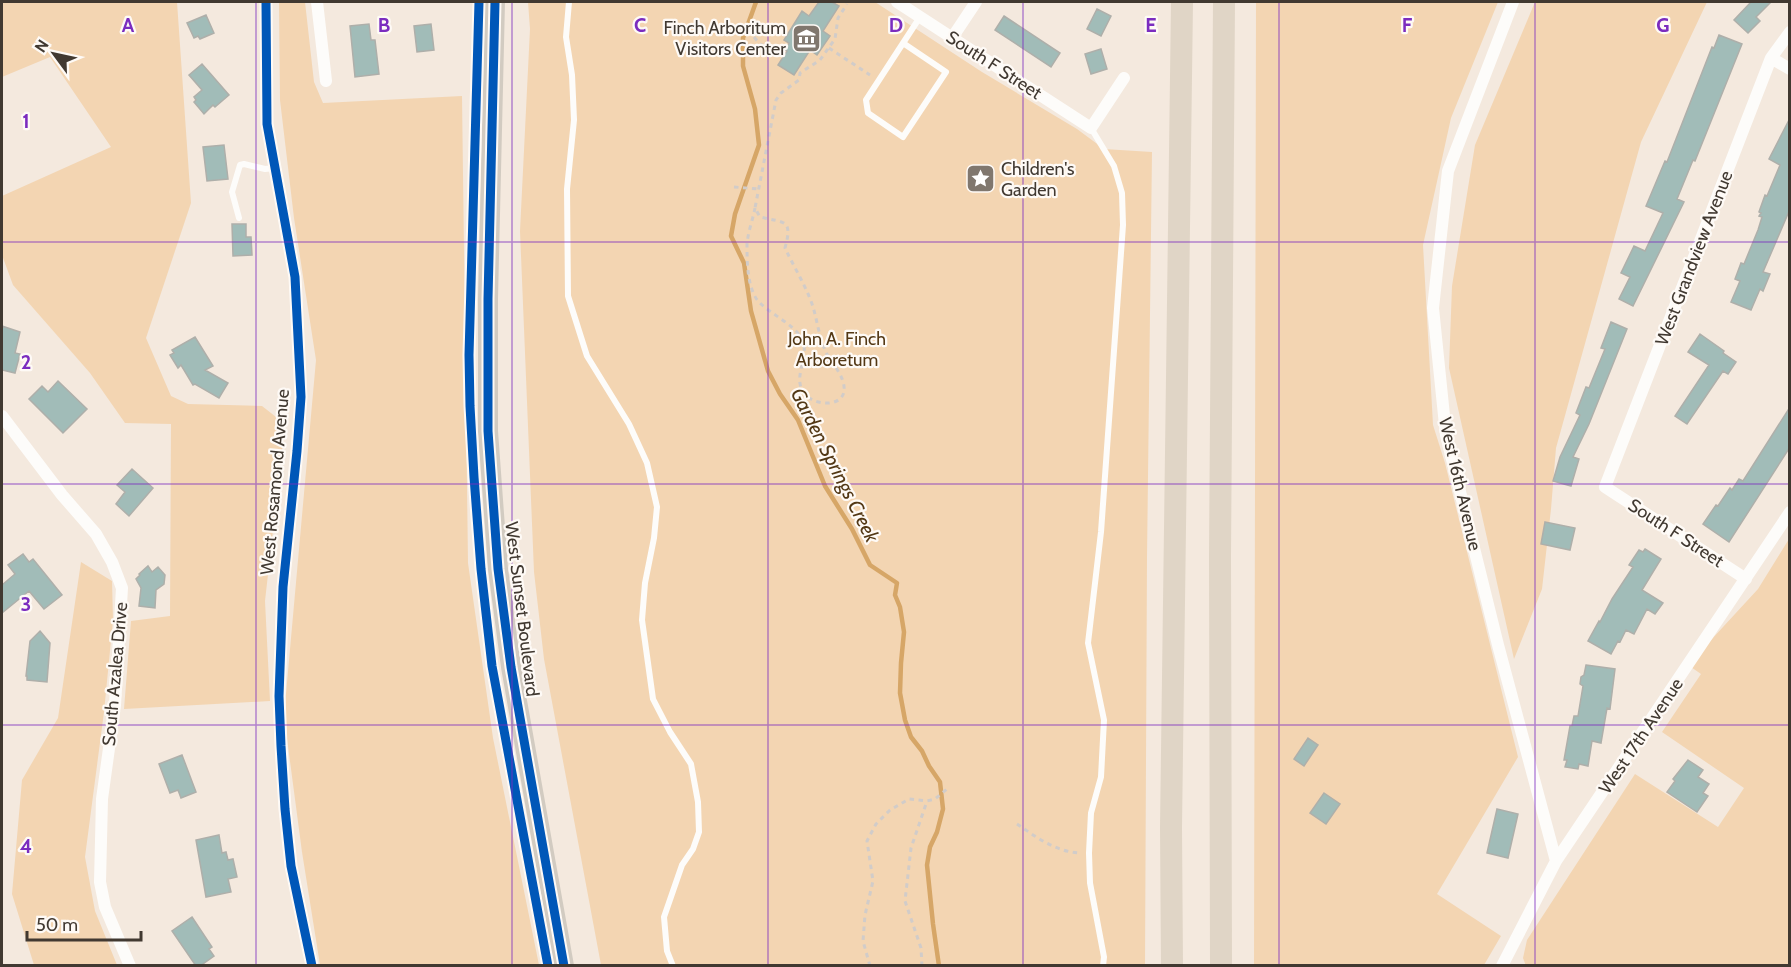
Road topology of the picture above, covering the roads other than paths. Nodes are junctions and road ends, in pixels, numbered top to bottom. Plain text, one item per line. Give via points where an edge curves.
1 (266, 2) edge
2 (317, 2) edge
3 (495, 2) edge
4 (569, 2) edge
5 (897, 2) edge
6 (976, 2) edge
7 (1182, 2) edge
8 (1224, 2) edge
9 (1513, 2) edge
10 (920, 17) junction
11 (1790, 32) edge
12 (952, 38) junction
13 (903, 43) junction
14 (1771, 58) junction
15 (1790, 69) edge
16 (1124, 78) dead end
17 (326, 81) dead end
18 (1091, 128) junction
19 (275, 168) junction
20 (239, 218) dead end
21 (2, 416) edge
22 (1605, 487) joint
23 (1790, 512) edge
24 (1746, 579) junction
25 (1556, 861) junction
26 (130, 966) edge
27 (312, 966) edge
28 (564, 966) edge
29 (673, 966) edge
30 (1104, 966) edge
31 (1172, 966) edge
32 (1221, 966) edge
33 (1502, 966) edge

1 - 19 street, West Rosamond Avenue via 267,124
2 - 17 street
3 - 28 main road, West Sunset Boulevard via 488,431 498,568 511,667
4 - 29 lane via 566,37 574,120 567,189 568,296 587,356 629,424 646,463 657,507 642,620 653,699 690,764 698,802 699,832 682,865 664,918 667,951
5 - 10 street, South F Street
6 - 12 street
7 - 31 highway
8 - 32 highway
9 - 25 street, West 16th Avenue via 1448,171 1433,308 1446,435
10 - 12 street, South F Street
10 - 13 lane
11 - 14 street, West Grandview Avenue
12 - 18 street, South F Street
13 - 13 lane via 866,100 868,113 903,137 946,72
14 - 15 street
14 - 22 street, West Grandview Avenue
16 - 18 street
18 - 30 lane via 1114,166 1122,193 1123,225 1101,532 1088,643 1104,720 1101,777 1091,813 1089,853
19 - 20 lane via 240,165 232,192
19 - 27 street, West Rosamond Avenue via 295,277 301,397 283,587 281,746 291,866
21 - 26 street, South Azalea Drive via 96,534 122,588 115,705 102,799 100,882 105,907
22 - 24 street, South F Street
23 - 24 street, West 17th Avenue
24 - 25 street, West 17th Avenue
25 - 33 street, West 17th Avenue

